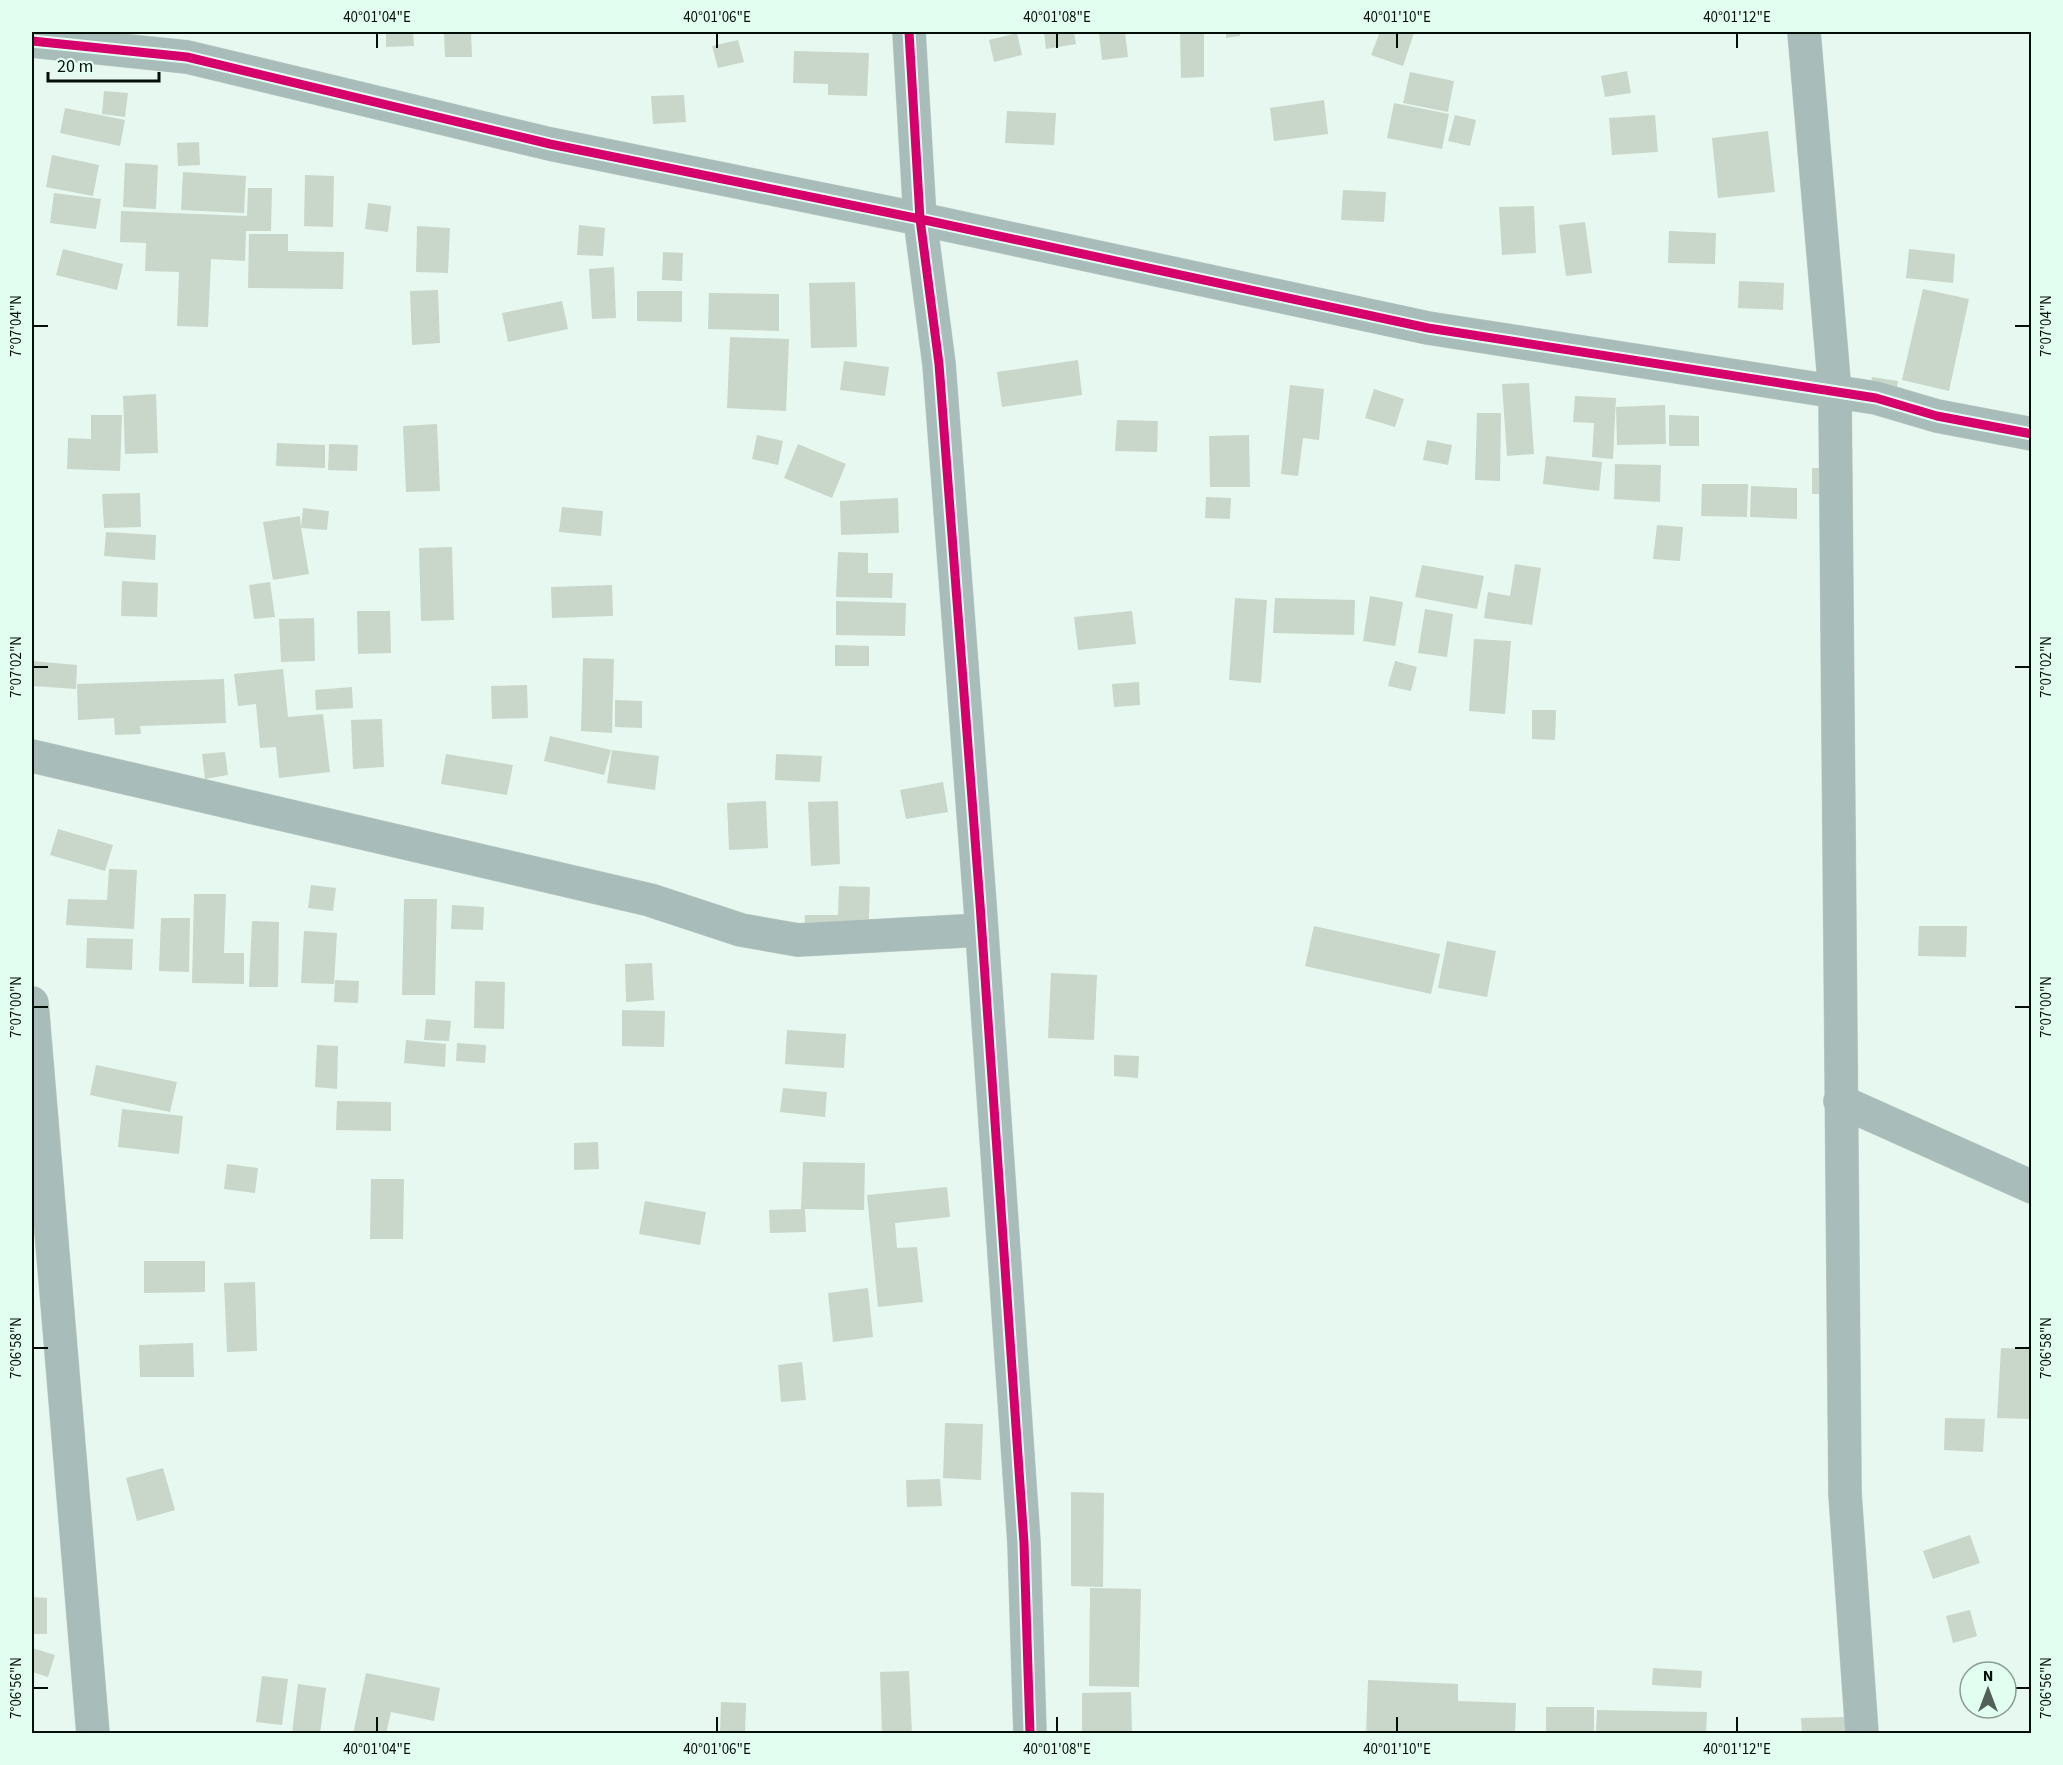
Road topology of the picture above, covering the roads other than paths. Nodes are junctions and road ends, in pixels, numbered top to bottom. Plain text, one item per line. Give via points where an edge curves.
1 (909, 32) edge
2 (1804, 32) edge
3 (32, 41) edge
4 (920, 219) junction
5 (1835, 392) junction
6 (2031, 434) edge
7 (32, 756) edge
8 (981, 930) junction
9 (32, 1003) edge
10 (1840, 1101) junction
11 (2031, 1187) edge
12 (93, 1734) edge
13 (1030, 1734) edge
14 (1862, 1734) edge

1 - 4 street
2 - 5 street
3 - 4 street via 187,57 550,144
4 - 5 street via 1428,328
4 - 8 street via 939,364
5 - 6 street
5 - 10 street
7 - 8 street via 650,900 741,930 798,940
8 - 13 street via 1024,1543
9 - 12 street
10 - 11 street
10 - 14 street via 1845,1494

